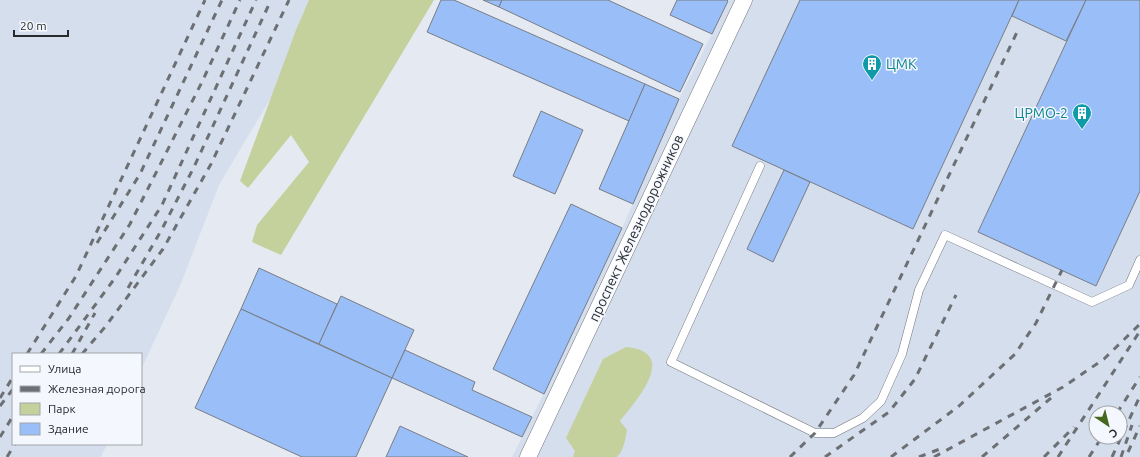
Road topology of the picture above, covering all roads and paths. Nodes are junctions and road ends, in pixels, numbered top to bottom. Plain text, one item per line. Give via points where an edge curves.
1 (744, 0) edge
2 (760, 166) dead end
3 (1140, 260) edge
4 (528, 457) edge

1 - 4 street, проспект Железнодорожников
2 - 3 lane via 671,362 815,432 834,433 863,418 881,401 902,354 919,290 945,235 1092,302 1129,284

